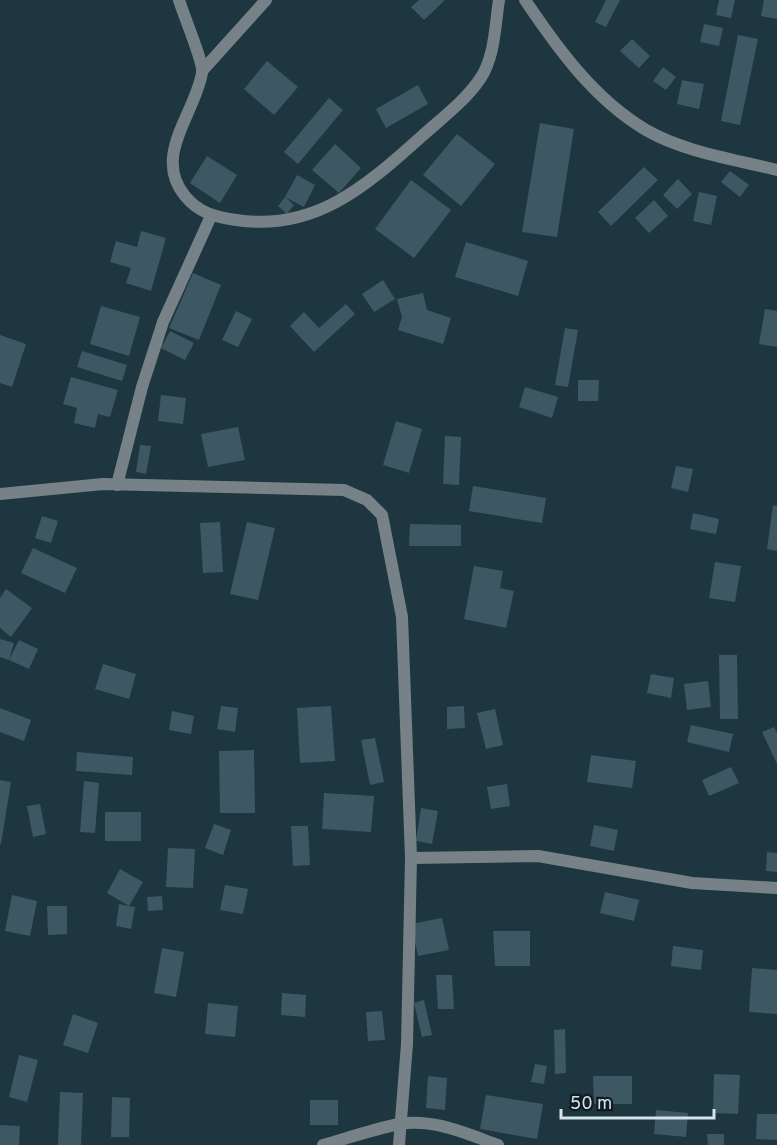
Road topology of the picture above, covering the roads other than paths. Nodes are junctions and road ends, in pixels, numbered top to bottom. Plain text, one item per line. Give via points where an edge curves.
1 (179, 0) edge
2 (266, 0) edge
3 (500, 0) edge
4 (525, 0) edge
5 (202, 71) junction
6 (777, 170) edge
7 (211, 216) junction
8 (117, 485) junction
9 (0, 494) edge
10 (411, 858) junction
11 (777, 888) edge
12 (401, 1124) junction
13 (323, 1145) edge
14 (399, 1145) edge
15 (498, 1145) edge

1 - 5 street
2 - 5 street
3 - 7 street via 490,57 481,78 459,103 368,185 333,206 295,218 250,222
4 - 6 street via 593,91 646,130 680,144
5 - 7 street via 171,159 173,176 184,196
7 - 8 street via 163,322
8 - 9 street
8 - 10 street via 344,490 367,500 382,515 402,617
10 - 11 street via 538,856 692,883
10 - 12 street
12 - 13 street
12 - 14 street
12 - 15 street via 452,1128

